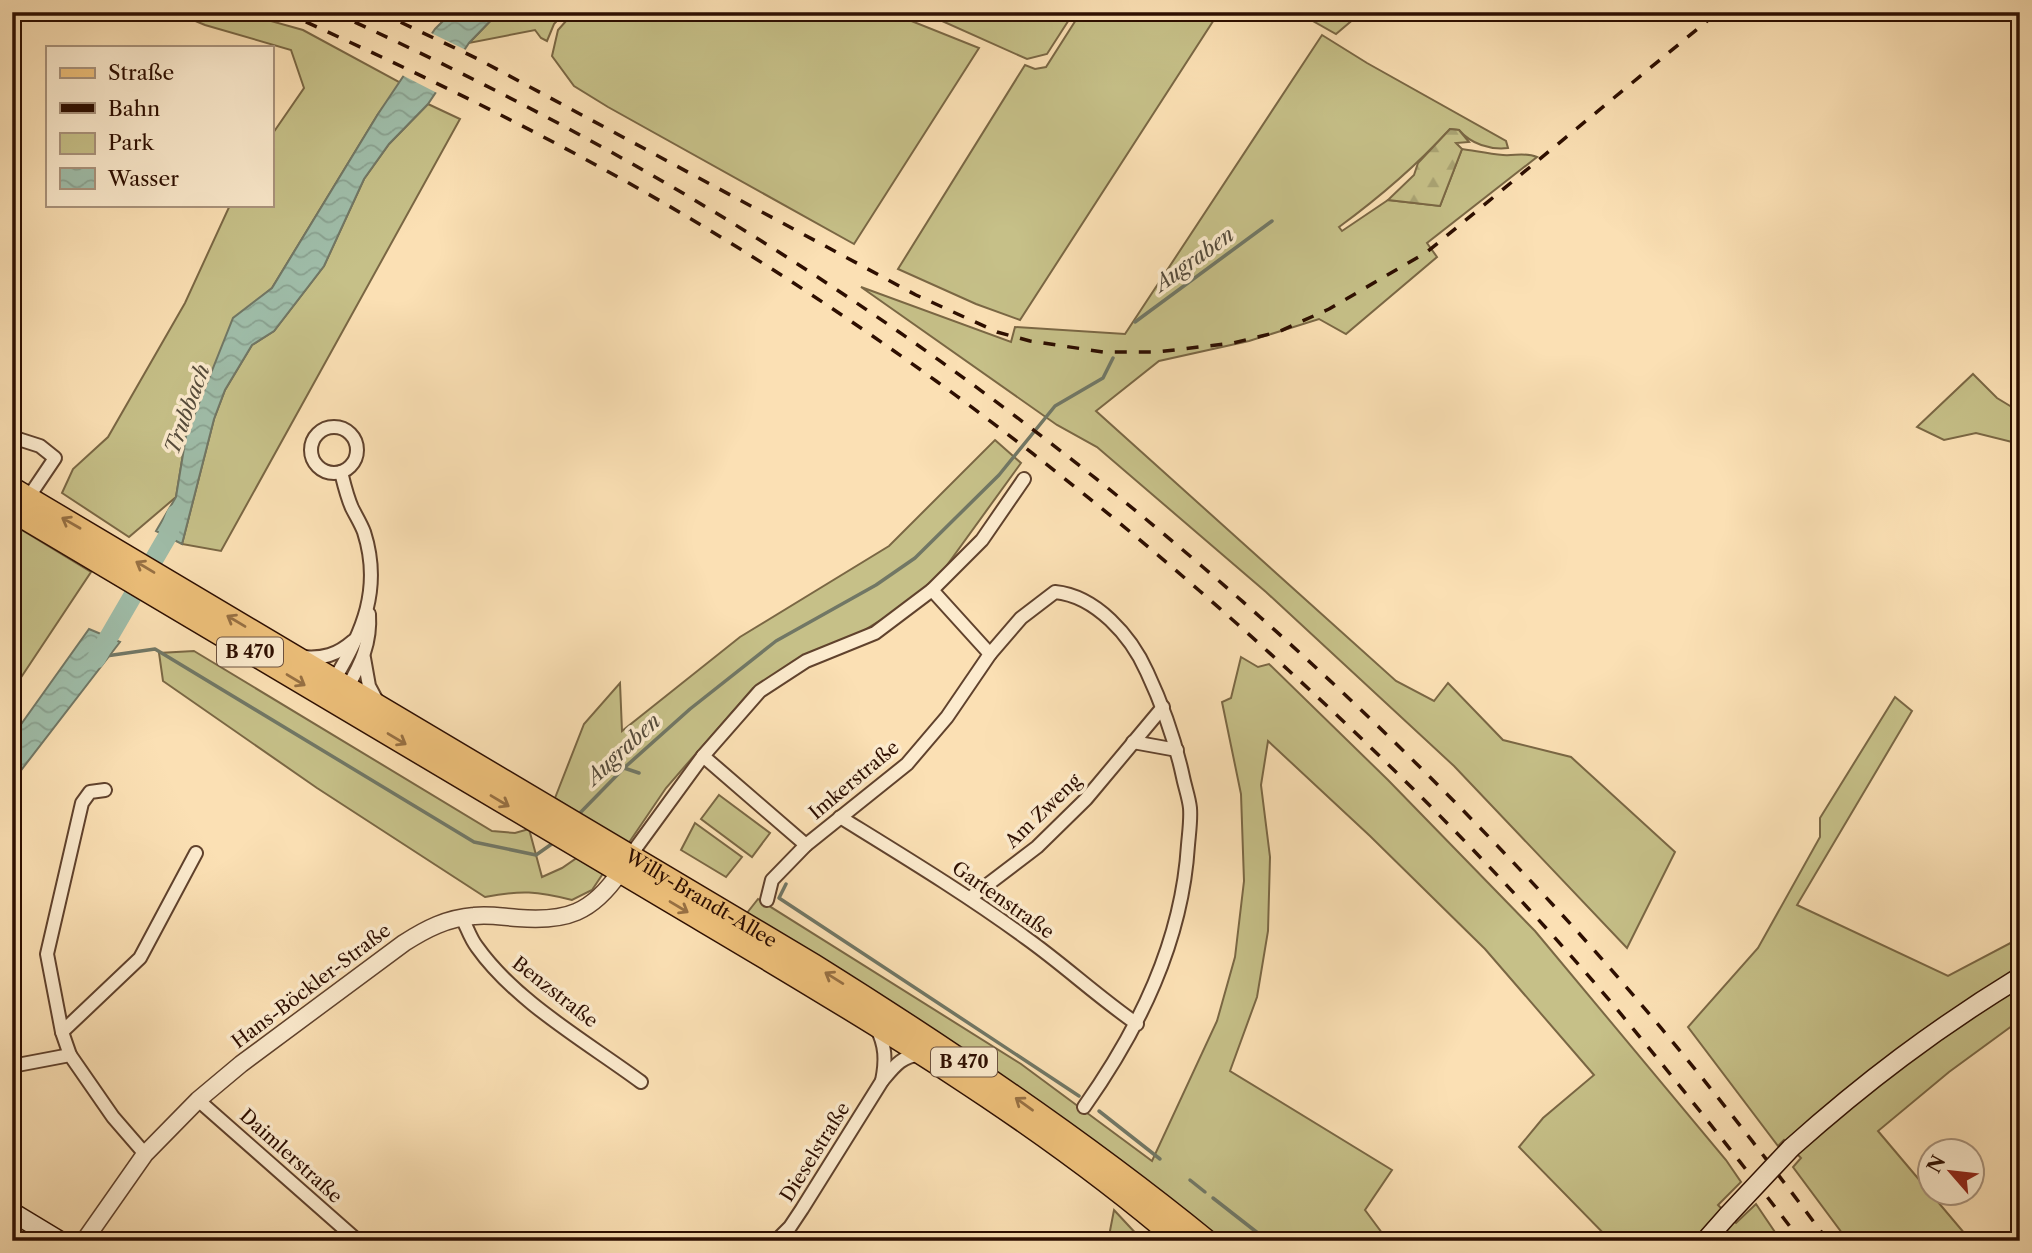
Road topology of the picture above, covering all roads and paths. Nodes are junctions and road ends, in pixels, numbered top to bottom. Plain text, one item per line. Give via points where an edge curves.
1 (12, 437) edge
2 (341, 472) dead end
3 (1024, 479) dead end
4 (18, 503) edge
5 (932, 590) junction
6 (172, 598) junction
7 (369, 607) junction
8 (356, 639) junction
9 (990, 654) junction
10 (294, 656) junction
11 (364, 659) junction
12 (336, 692) junction
13 (1163, 706) junction
14 (384, 710) junction
15 (1133, 742) junction
16 (1177, 750) junction
17 (703, 756) junction
18 (105, 790) dead end
19 (542, 814) junction
20 (840, 817) junction
21 (806, 845) junction
22 (196, 853) dead end
23 (625, 864) junction
24 (970, 898) junction
25 (767, 900) dead end
26 (462, 918) junction
27 (2020, 977) edge
28 (1137, 1024) junction
29 (876, 1027) junction
30 (62, 1032) junction
31 (70, 1055) junction
32 (920, 1055) junction
33 (12, 1066) edge
34 (882, 1081) junction
35 (641, 1082) dead end
36 (198, 1100) junction
37 (1084, 1107) dead end
38 (145, 1154) junction
39 (12, 1212) edge
40 (1724, 1219) junction
41 (29, 1222) junction
42 (36, 1241) edge
43 (60, 1241) edge
44 (84, 1241) edge
45 (358, 1241) edge
46 (776, 1241) edge
47 (1179, 1241) edge
48 (1207, 1241) edge
49 (1705, 1241) edge
50 (1711, 1241) edge

1 - 4 street via 40,446 55,458
2 - 7 street via 366,537 372,572
3 - 5 street via 982,540
4 - 6 main road, B 470
5 - 9 street
5 - 17 street via 875,633 806,661 761,691
10 -> 6 main road, Willy-Brandt-Allee / B 470
6 -> 12 main road, Willy-Brandt-Allee / B 470
7 - 8 street
7 - 11 street
8 - 10 street via 327,656
8 - 12 street
9 - 13 street, Imkerstraße via 1021,618 1055,592 1069,593 1104,614 1126,638
9 - 20 street, Imkerstraße via 947,717 907,764
10 - 12 main road, Willy-Brandt-Allee / B 470
11 - 12 street
11 - 14 street via 369,686
12 - 14 main road, Willy-Brandt-Allee / B 470
12 -> 19 main road, Willy-Brandt-Allee / B 470
13 - 15 street, Am Zweng
13 - 16 street, Imkerstraße
14 - 19 main road, Willy-Brandt-Allee / B 470
15 - 16 street
15 - 24 street, Am Zweng via 1086,799 1037,847
16 - 28 street, Imkerstraße via 1190,808 1186,879 1162,967
17 - 21 street
17 - 23 street
18 - 30 street via 90,792 82,803 47,954
19 - 23 main road, Willy-Brandt-Allee / B 470
20 - 21 street, Imkerstraße
20 - 24 street, Gartenstraße
21 - 25 street, Imkerstraße via 772,880
22 - 30 street via 140,958
23 - 26 street, Hans-Böckler-Straße via 595,902 564,917
23 -> 29 main road, Willy-Brandt-Allee / B 470
48 -> 23 main road, Willy-Brandt-Allee / B 470 via 919,1031 814,965
24 - 28 street, Gartenstraße
26 - 35 street, Benzstraße via 495,970
26 - 36 street, Hans-Böckler-Straße via 431,926 404,943
27 - 40 main road, bridge via 1952,1019 1848,1097 1791,1148
28 - 37 street, Imkerstraße
29 - 32 main road, Willy-Brandt-Allee / B 470
29 - 34 street, Dieselstraße via 885,1050
30 - 31 street
31 - 33 street
31 - 38 street
32 - 34 street, Dieselstraße via 904,1059
32 - 47 main road, Willy-Brandt-Allee / B 470 via 1069,1155
34 - 46 street, Dieselstraße via 802,1209
36 - 38 street, Hans-Böckler-Straße
36 - 45 street, Daimlerstraße
38 - 44 street, Hans-Böckler-Straße
39 - 41 main road
40 - 49 main road
40 - 50 main road
41 - 42 street
41 - 43 main road

